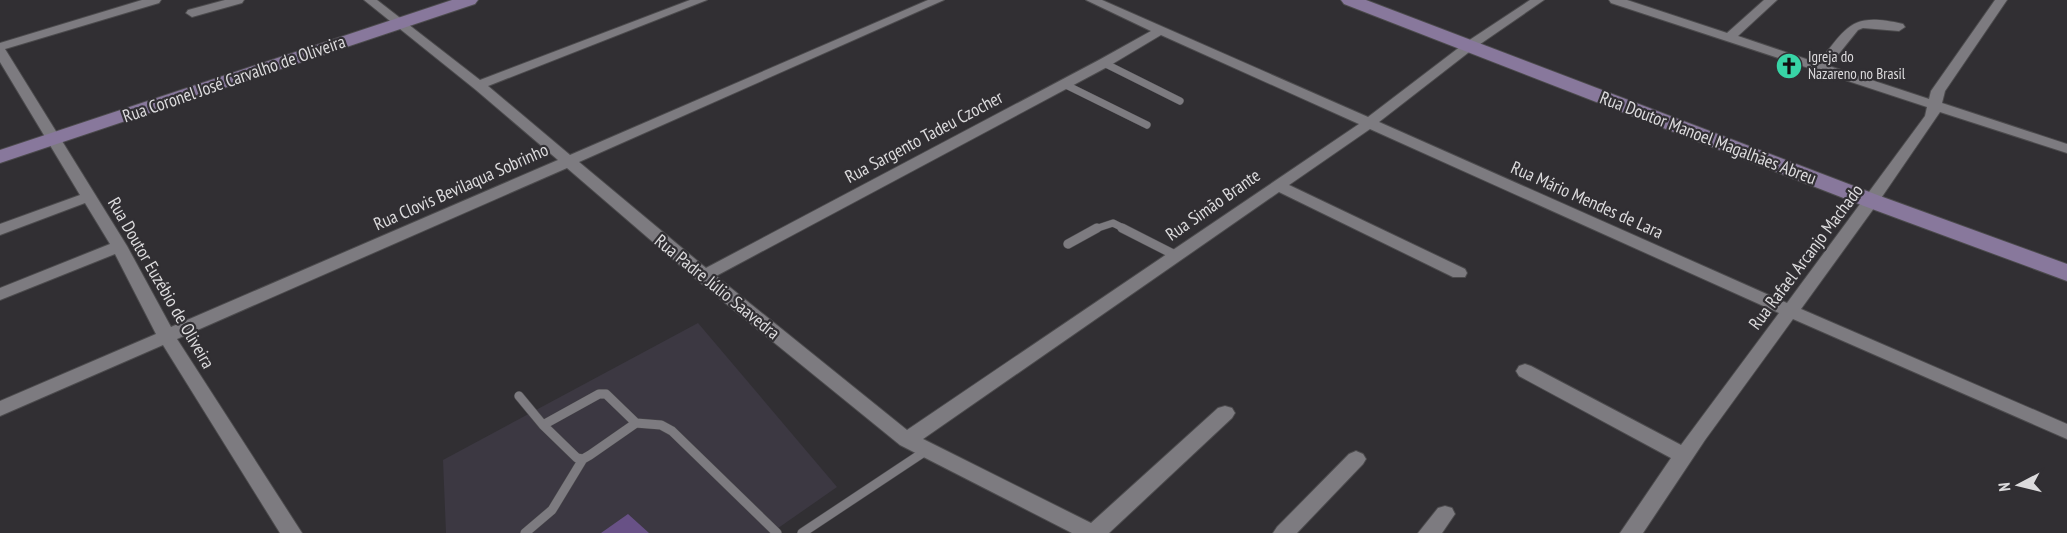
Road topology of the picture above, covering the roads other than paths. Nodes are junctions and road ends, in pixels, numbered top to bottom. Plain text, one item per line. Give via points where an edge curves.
1 (155, 0) edge
2 (238, 0) edge
3 (370, 0) edge
4 (469, 0) edge
5 (701, 0) edge
6 (938, 0) edge
7 (1092, 0) edge
8 (1350, 0) edge
9 (1538, 0) edge
10 (1615, 0) edge
11 (1771, 0) edge
12 (2001, 0) edge
13 (192, 13) dead end
14 (397, 24) junction
15 (1899, 27) dead end
16 (1161, 30) junction
17 (1730, 37) junction
18 (1469, 46) junction
19 (0, 49) edge
20 (1104, 63) junction
21 (1821, 67) junction
22 (1064, 84) junction
23 (478, 85) junction
24 (1180, 101) dead end
25 (1933, 104) junction
26 (1368, 124) junction
27 (1147, 125) dead end
28 (52, 140) junction
29 (2067, 150) edge
30 (0, 157) edge
31 (567, 162) junction
32 (1277, 185) junction
33 (88, 197) junction
34 (1872, 201) junction
35 (0, 230) edge
36 (1068, 244) dead end
37 (119, 246) junction
38 (1175, 255) junction
39 (1459, 273) dead end
40 (2067, 273) edge
41 (703, 276) junction
42 (0, 294) edge
43 (1790, 311) junction
44 (167, 337) junction
45 (1525, 371) dead end
46 (519, 396) dead end
47 (0, 410) edge
48 (1225, 413) dead end
49 (636, 423) junction
50 (543, 425) junction
51 (2067, 432) edge
52 (907, 440) junction
53 (927, 450) junction
54 (1684, 456) junction
55 (583, 459) junction
56 (1356, 459) dead end
57 (1445, 514) dead end
58 (291, 533) edge
59 (525, 533) edge
60 (777, 533) edge
61 (802, 533) edge
62 (1093, 533) edge
63 (1284, 533) edge
64 (1429, 533) edge
65 (1631, 533) edge

1 - 19 street
2 - 13 street
3 - 14 street, Rua Padre Júlio Saavedra
4 - 14 street, Rua Coronel José Carvalho de Oliveira
5 - 23 street
6 - 31 street, Rua Clovis Bevilaqua Sobrinho
7 - 16 street, Rua Mário Mendes de Lara
8 - 18 street, Rua Doutor Manoel Magalhães Abreu
9 - 18 street, Rua Simão Brante
10 - 17 street
11 - 17 street
12 - 25 street, Rua Rafael Arcanjo Machado
14 - 23 street, Rua Padre Júlio Saavedra
14 - 28 street, Rua Coronel José Carvalho de Oliveira
15 - 21 street via 1854,27
16 - 20 street, Rua Sargento Tadeu Czocher
16 - 26 street, Rua Mário Mendes de Lara
17 - 21 street
18 - 26 street, Rua Simão Brante
18 - 34 street, Rua Doutor Manoel Magalhães Abreu
19 - 28 street, Rua Doutor Euzébio de Oliveira
20 - 22 street, Rua Sargento Tadeu Czocher
20 - 24 lane
21 - 25 street
22 - 27 lane
22 - 41 street, Rua Sargento Tadeu Czocher
23 - 31 street, Rua Padre Júlio Saavedra
25 - 29 street
25 - 34 street, Rua Rafael Arcanjo Machado via 1932,116
26 - 32 street, Rua Simão Brante
26 - 43 street, Rua Mário Mendes de Lara
28 - 30 street, Rua Coronel José Carvalho de Oliveira
28 - 33 street, Rua Doutor Euzébio de Oliveira
31 - 41 street, Rua Padre Júlio Saavedra
31 - 44 street, Rua Clovis Bevilaqua Sobrinho
32 - 38 street, Rua Simão Brante
32 - 39 street
33 - 35 street
33 - 37 street, Rua Doutor Euzébio de Oliveira
34 - 40 street, Rua Doutor Manoel Magalhães Abreu
34 - 43 street, Rua Rafael Arcanjo Machado
36 - 38 lane via 1113,223
37 - 42 street
37 - 44 street, Rua Doutor Euzébio de Oliveira
38 - 52 street, Rua Simão Brante
41 - 52 street, Rua Padre Júlio Saavedra
43 - 51 street, Rua Mário Mendes de Lara
43 - 54 street, Rua Rafael Arcanjo Machado
44 - 47 street, Rua Clovis Bevilaqua Sobrinho
44 - 58 street, Rua Doutor Euzébio de Oliveira
45 - 54 street
46 - 50 lane
48 - 62 street
49 - 50 lane via 603,393
49 - 55 lane
49 - 60 lane via 672,430
50 - 55 lane via 577,458
52 - 53 street, Rua Padre Júlio Saavedra
53 - 61 lane
53 - 62 street, Rua Padre Júlio Saavedra
54 - 65 street, Rua Rafael Arcanjo Machado
55 - 59 lane via 559,503
56 - 63 street
57 - 64 street

